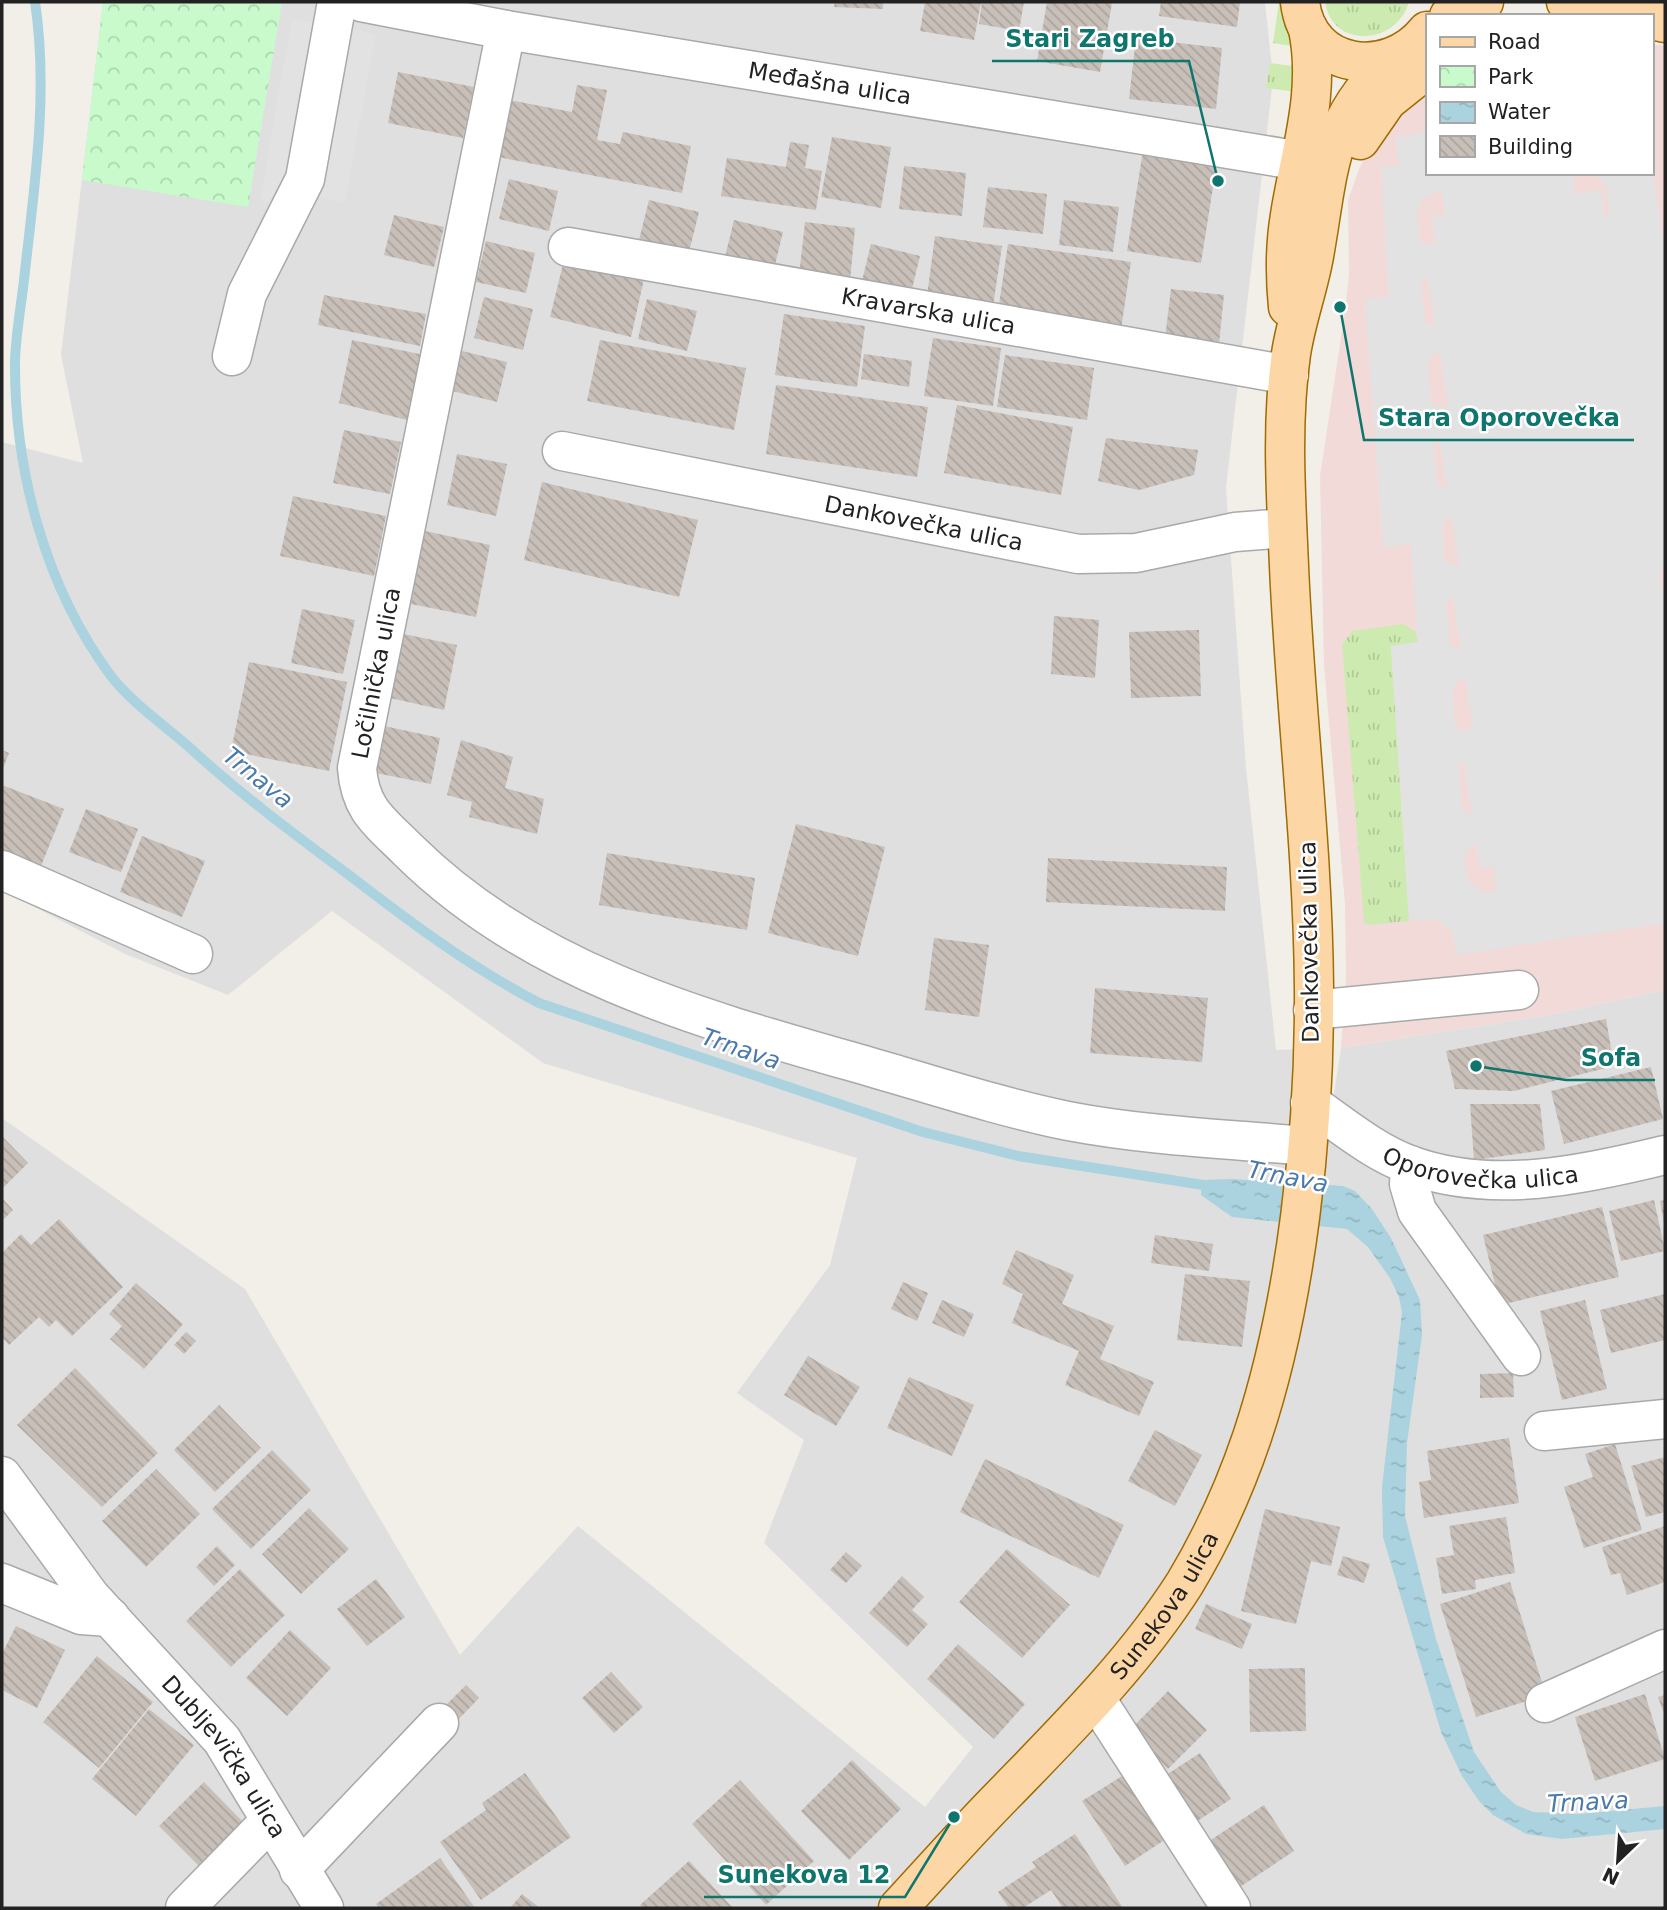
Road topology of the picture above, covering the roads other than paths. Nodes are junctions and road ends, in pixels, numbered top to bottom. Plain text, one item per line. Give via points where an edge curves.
1 (337, 2) edge
2 (361, 2) edge
3 (1484, 2) edge
4 (1566, 2) edge
5 (1454, 14) edge
6 (1622, 14) edge
7 (1304, 15) edge
8 (506, 30) junction
9 (1426, 32) edge
10 (1412, 64) edge
11 (1317, 155) junction
12 (1321, 217) junction
13 (568, 247) dead end
14 (232, 356) dead end
15 (1290, 363) junction
16 (562, 451) dead end
17 (1287, 528) junction
18 (2, 870) edge
19 (193, 954) dead end
20 (1519, 990) dead end
21 (1313, 1010) junction
22 (1310, 1103) junction
23 (1665, 1154) edge
24 (1306, 1162) junction
25 (1410, 1165) junction
26 (1521, 1356) dead end
27 (1665, 1419) edge
28 (1544, 1431) dead end
29 (2, 1476) edge
30 (2, 1583) edge
31 (110, 1617) junction
32 (1665, 1648) edge
33 (1096, 1699) junction
34 (1545, 1703) dead end
35 (439, 1723) dead end
36 (270, 1821) junction
37 (299, 1870) junction
38 (185, 1908) edge
39 (324, 1908) edge
40 (898, 1908) edge
41 (1231, 1908) edge

1 - 14 street via 305,178 247,295
2 - 8 street, Međašna ulica
3 - 5 main road
4 - 6 main road
7 - 10 main road via 1329,51 1350,61
7 - 11 main road, Dankovečka ulica via 1314,69
8 - 11 street, Međašna ulica
8 - 24 street, Ločilnička ulica via 356,768 359,792 368,810 422,864 483,913 539,950 615,986 814,1051 1068,1121
9 - 10 main road via 1416,45
10 - 11 main road, Dankovečka ulica via 1374,76
10 - 12 main road via 1401,89 1356,146
11 - 12 main road, Dankovečka ulica
11 - 15 main road, Dankovečka ulica via 1287,239
12 - 15 main road, Dankovečka ulica
13 - 15 street, Kravarska ulica
15 - 17 main road, Dankovečka ulica
16 - 17 street, Dankovečka ulica via 1078,554 1136,552 1234,531
17 - 21 main road, Dankovečka ulica
18 - 19 street
20 - 21 street
21 - 22 main road, Dankovečka ulica
22 - 24 main road, Dankovečka ulica
22 - 25 street, Oporovečka ulica via 1366,1142
23 - 25 street, Oporovečka ulica via 1597,1171 1542,1178 1461,1177
24 - 33 main road, Sunekova ulica via 1267,1388 1239,1473 1186,1581
25 - 26 street via 1409,1184 1417,1211
27 - 28 street
29 - 31 street, Dubljevička ulica
30 - 31 street via 81,1615
31 - 36 street, Dubljevička ulica via 222,1740
32 - 34 street
33 - 40 main road, Sunekova ulica
33 - 41 street
35 - 37 street
36 - 37 street, Dubljevička ulica
36 - 38 street
37 - 39 street, Dubljevička ulica

